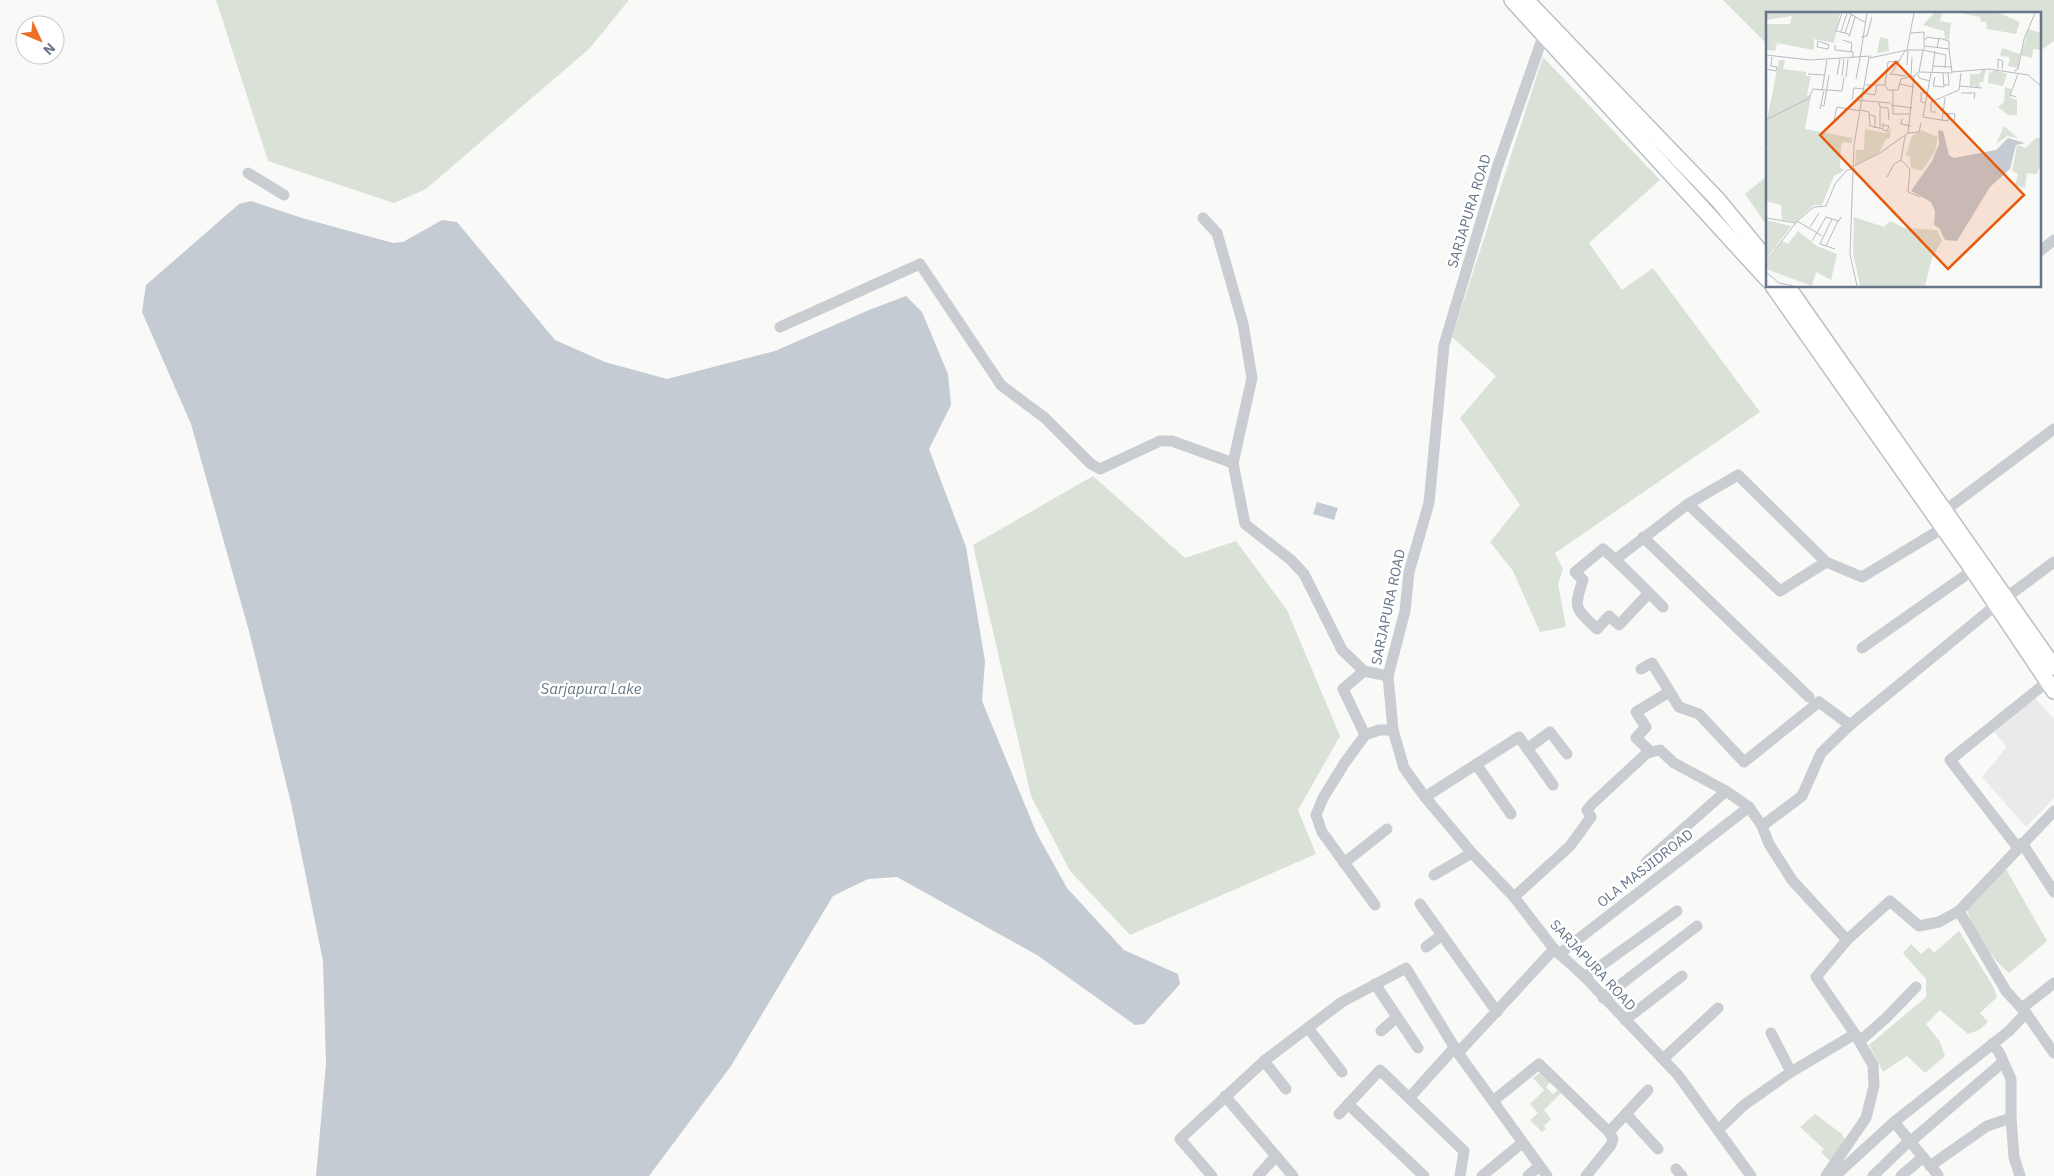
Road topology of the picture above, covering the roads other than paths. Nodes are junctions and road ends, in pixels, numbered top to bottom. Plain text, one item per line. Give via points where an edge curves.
1 (1512, 0) edge
2 (1529, 5) edge
3 (1545, 29) junction
4 (248, 173) dead end
5 (284, 195) dead end
6 (1203, 218) dead end
7 (2054, 240) edge
8 (2042, 249) edge
9 (1766, 259) edge
10 (1766, 278) edge
11 (1774, 288) edge
12 (1788, 288) edge
13 (780, 328) dead end
14 (2054, 429) edge
15 (1233, 463) junction
16 (1688, 504) junction
17 (1941, 518) junction
18 (1644, 537) junction
19 (1616, 560) junction
20 (1826, 562) junction
21 (2054, 562) edge
22 (1973, 570) junction
23 (1649, 593) junction
24 (2000, 602) junction
25 (1663, 607) dead end
26 (1862, 648) dead end
27 (2054, 665) edge
28 (1641, 669) dead end
29 (1364, 671) junction
30 (1388, 676) junction
31 (2051, 687) edge
32 (1669, 692) junction
33 (1809, 697) dead end
34 (1850, 725) junction
35 (1393, 730) junction
36 (1365, 736) junction
37 (1528, 748) junction
38 (1651, 752) junction
39 (1567, 754) dead end
40 (1476, 764) junction
41 (1553, 785) dead end
42 (1726, 791) junction
43 (1424, 797) junction
44 (1749, 807) junction
45 (2054, 811) edge
46 (1511, 814) dead end
47 (1762, 826) junction
48 (1387, 829) dead end
49 (2020, 846) junction
50 (1472, 853) junction
51 (1646, 862) dead end
52 (1344, 863) junction
53 (1434, 875) dead end
54 (2054, 892) edge
55 (1514, 896) junction
56 (1420, 904) dead end
57 (1375, 905) dead end
58 (1677, 911) dead end
59 (1958, 911) junction
60 (1697, 926) dead end
61 (1442, 935) junction
62 (1847, 940) junction
63 (1426, 947) dead end
64 (1557, 951) junction
65 (1682, 976) dead end
66 (1585, 977) junction
67 (2054, 983) edge
68 (1374, 984) junction
69 (1916, 987) dead end
70 (1603, 998) junction
71 (1718, 1008) dead end
72 (2024, 1010) junction
73 (1497, 1012) junction
74 (1397, 1017) junction
75 (1625, 1020) junction
76 (1308, 1028) junction
77 (1381, 1031) dead end
78 (1770, 1033) dead end
79 (1858, 1038) junction
80 (1992, 1044) junction
81 (1418, 1048) dead end
82 (1456, 1050) junction
83 (2054, 1052) edge
84 (1662, 1059) junction
85 (1264, 1060) junction
86 (2003, 1062) junction
87 (1342, 1072) dead end
88 (1791, 1072) junction
89 (1286, 1089) dead end
90 (1648, 1090) dead end
91 (1225, 1096) junction
92 (1410, 1098) junction
93 (1493, 1101) junction
94 (1348, 1104) junction
95 (1339, 1114) dead end
96 (1626, 1114) junction
97 (2011, 1118) junction
98 (1894, 1122) junction
99 (1718, 1130) junction
100 (1609, 1132) junction
101 (1910, 1141) junction
102 (1522, 1143) junction
103 (1658, 1149) dead end
104 (1276, 1156) junction
105 (1926, 1162) junction
106 (1539, 1166) junction
107 (1460, 1174) edge
108 (1827, 1174) edge
109 (1938, 1175) edge
110 (1212, 1176) edge
111 (1258, 1176) edge
112 (1293, 1176) edge
113 (1424, 1176) edge
114 (1473, 1176) edge
115 (1482, 1176) edge
116 (1528, 1176) edge
117 (1547, 1176) edge
118 (1586, 1176) edge
119 (1751, 1176) edge
120 (1872, 1176) edge
121 (1901, 1176) edge
122 (2020, 1176) edge

1 - 2 main road
2 - 3 main road
3 - 9 main road via 1718,200
3 - 10 main road
3 - 30 street, SARJAPURA ROAD via 1497,168 1444,346 1430,503 1409,572 1405,611
4 - 5 street
6 - 15 street via 1217,233 1243,324 1252,378
7 - 8 street
11 - 17 main road
12 - 17 main road
13 - 15 street via 920,264 1001,385 1045,418 1091,464 1100,469 1160,441 1172,441
14 - 17 street
15 - 29 street via 1245,524 1304,574 1342,650
16 - 18 street
16 - 20 street via 1738,476
16 - 20 street via 1780,591
17 - 20 street via 1862,577
17 - 22 main road
17 - 24 main road
18 - 19 street
18 - 33 street
19 - 23 street
19 - 23 street via 1603,549 1575,572 1583,580 1576,600 1579,612 1597,629 1609,616 1619,625
21 - 24 street
22 - 24 main road
22 - 26 street
23 - 25 street
24 - 27 main road
24 - 31 main road
24 - 34 street
28 - 32 street via 1652,663
29 - 30 street
29 - 36 street via 1343,689
30 - 35 street, SARJAPURA ROAD
31 - 49 street via 1950,760
32 - 34 street via 1679,707 1699,714 1744,762 1818,702
32 - 38 street via 1636,712 1646,727 1636,738
34 - 47 street via 1821,753 1802,796
35 - 36 street via 1379,730
35 - 43 street, SARJAPURA ROAD via 1404,768
36 - 52 street via 1344,764 1316,815 1322,832
37 - 39 street via 1550,732
37 - 40 street via 1519,737
37 - 41 street
38 - 42 street via 1660,750 1674,763
38 - 55 street via 1592,804 1587,810 1591,817 1570,846
40 - 43 street
40 - 46 street
42 - 44 street
42 - 51 street
43 - 50 street, SARJAPURA ROAD
44 - 47 street
44 - 64 street, OLA MASJIDROAD
45 - 49 street
47 - 62 street via 1769,844 1792,880
48 - 52 street
49 - 54 street
49 - 59 street
50 - 53 street
50 - 55 street, SARJAPURA ROAD
52 - 57 street
55 - 64 street, SARJAPURA ROAD
56 - 61 street
58 - 66 street
59 - 62 street via 1939,922 1919,926 1890,900
59 - 72 street via 2006,991
60 - 70 street
61 - 63 street
61 - 73 street
62 - 79 street via 1816,977
64 - 66 street, SARJAPURA ROAD
64 - 73 street, OLA MASJIDROAD
65 - 75 street
66 - 70 street, SARJAPURA ROAD
67 - 72 street
68 - 74 street
68 - 76 street via 1342,1002
68 - 82 street via 1406,968
69 - 79 street via 1886,1018
70 - 75 street, SARJAPURA ROAD
71 - 84 street
72 - 80 street via 2009,1031
72 - 83 street
73 - 82 street, OLA MASJIDROAD
74 - 77 street
74 - 81 street
75 - 84 street, SARJAPURA ROAD
76 - 85 street
76 - 87 street
78 - 88 street
79 - 88 street
79 - 108 street via 1873,1065 1874,1086 1866,1118
80 - 86 street
80 - 98 street
82 - 92 street, OLA MASJIDROAD
82 - 93 street
84 - 99 street, SARJAPURA ROAD via 1678,1075
85 - 89 street
85 - 91 street
86 - 97 street via 2012,1079
86 - 101 street
88 - 99 street via 1744,1105
90 - 96 street
91 - 104 street
91 - 110 street via 1180,1139
92 - 94 street via 1380,1070
92 - 107 street via 1464,1151
93 - 100 street via 1539,1064
93 - 102 street
94 - 95 street
94 - 113 street
96 - 100 street
96 - 103 street
97 - 105 street via 1987,1126
97 - 122 street via 2014,1157
98 - 101 street
98 - 108 street via 1836,1175
99 - 119 street, SARJAPURA ROAD
100 - 118 street via 1612,1145
101 - 105 street
101 - 120 street
102 - 106 street
102 - 115 street
104 - 111 street
104 - 112 street
105 - 109 street
105 - 121 street
106 - 116 street
106 - 117 street
107 - 114 street

